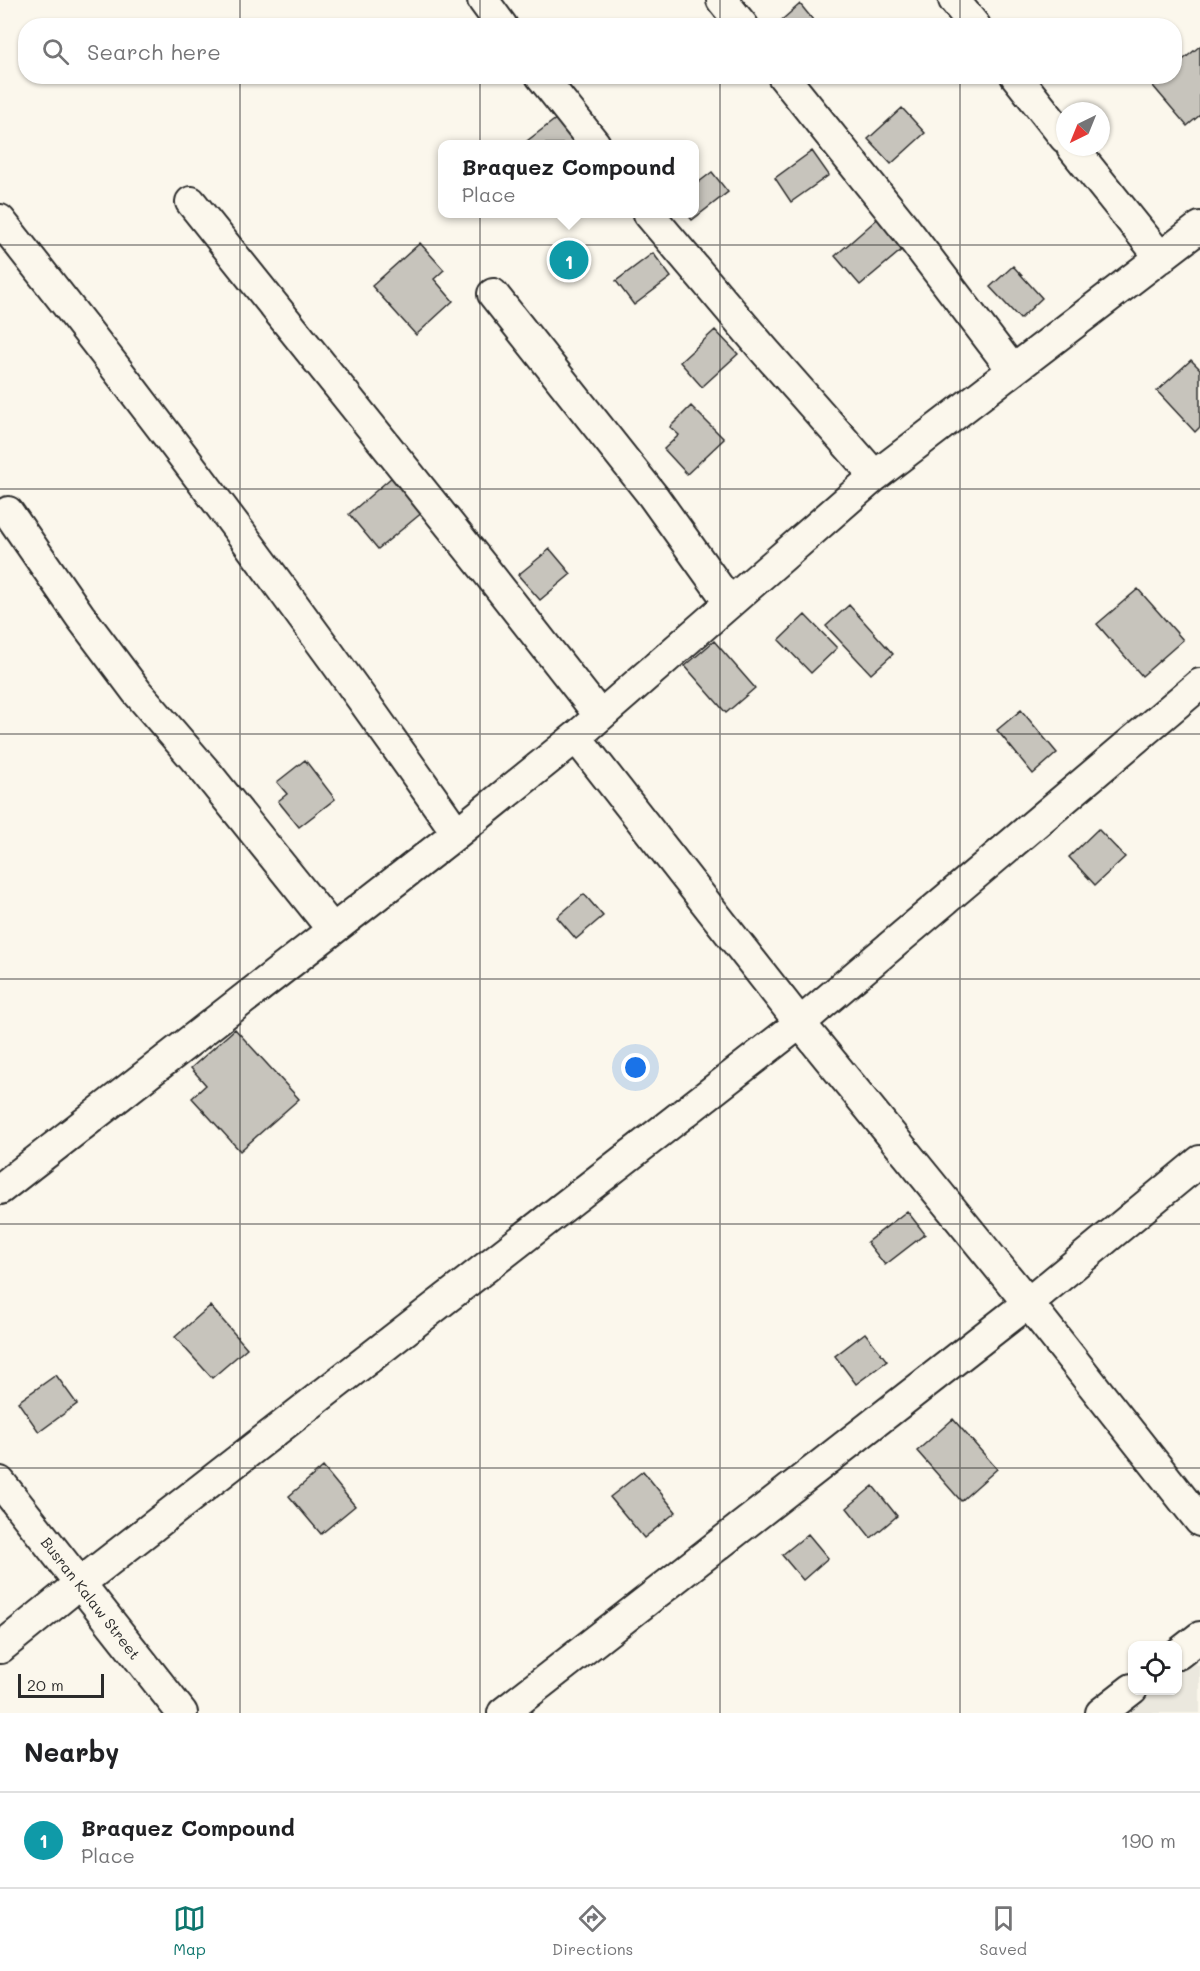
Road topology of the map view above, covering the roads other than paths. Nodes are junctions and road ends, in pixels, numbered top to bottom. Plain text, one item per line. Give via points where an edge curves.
1 (483, 0) edge
2 (722, 0) edge
3 (954, 0) edge
4 (496, 18) edge
5 (737, 18) edge
6 (969, 18) edge
7 (547, 84) edge
8 (789, 84) edge
9 (1022, 84) edge
10 (1056, 127) edge
11 (592, 140) edge
12 (1079, 156) edge
13 (191, 202) dead end
14 (653, 218) edge
15 (0, 220) edge
16 (1200, 227) edge
17 (1161, 258) junction
18 (493, 294) dead end
19 (1012, 369) junction
20 (875, 476) junction
21 (8, 512) dead end
22 (729, 602) junction
23 (1200, 684) edge
24 (600, 717) junction
25 (576, 737) junction
26 (457, 833) junction
27 (332, 929) junction
28 (800, 1023) junction
29 (1200, 1161) edge
30 (0, 1189) edge
31 (1028, 1303) junction
32 (0, 1482) edge
33 (1200, 1521) edge
34 (79, 1584) junction
35 (0, 1648) edge
36 (1128, 1692) edge
37 (182, 1713) edge
38 (503, 1713) edge
39 (1101, 1713) edge

1 - 4 street
2 - 5 street
3 - 6 street
7 - 11 street
8 - 19 street
9 - 10 street
12 - 17 street
13 - 24 street
14 - 20 street
15 - 26 street via 203,481
16 - 17 street
17 - 19 street
18 - 22 street via 654,496
19 - 20 street
20 - 22 street
21 - 27 street via 137,692
22 - 24 street
23 - 28 street
24 - 25 street
25 - 26 street
25 - 28 street
26 - 27 street
27 - 30 street
28 - 31 street
28 - 34 street
29 - 31 street
31 - 33 street
31 - 38 street
32 - 34 street, Busran Kalaw Street
34 - 35 street
34 - 37 street, Busran Kalaw Street
36 - 39 street

